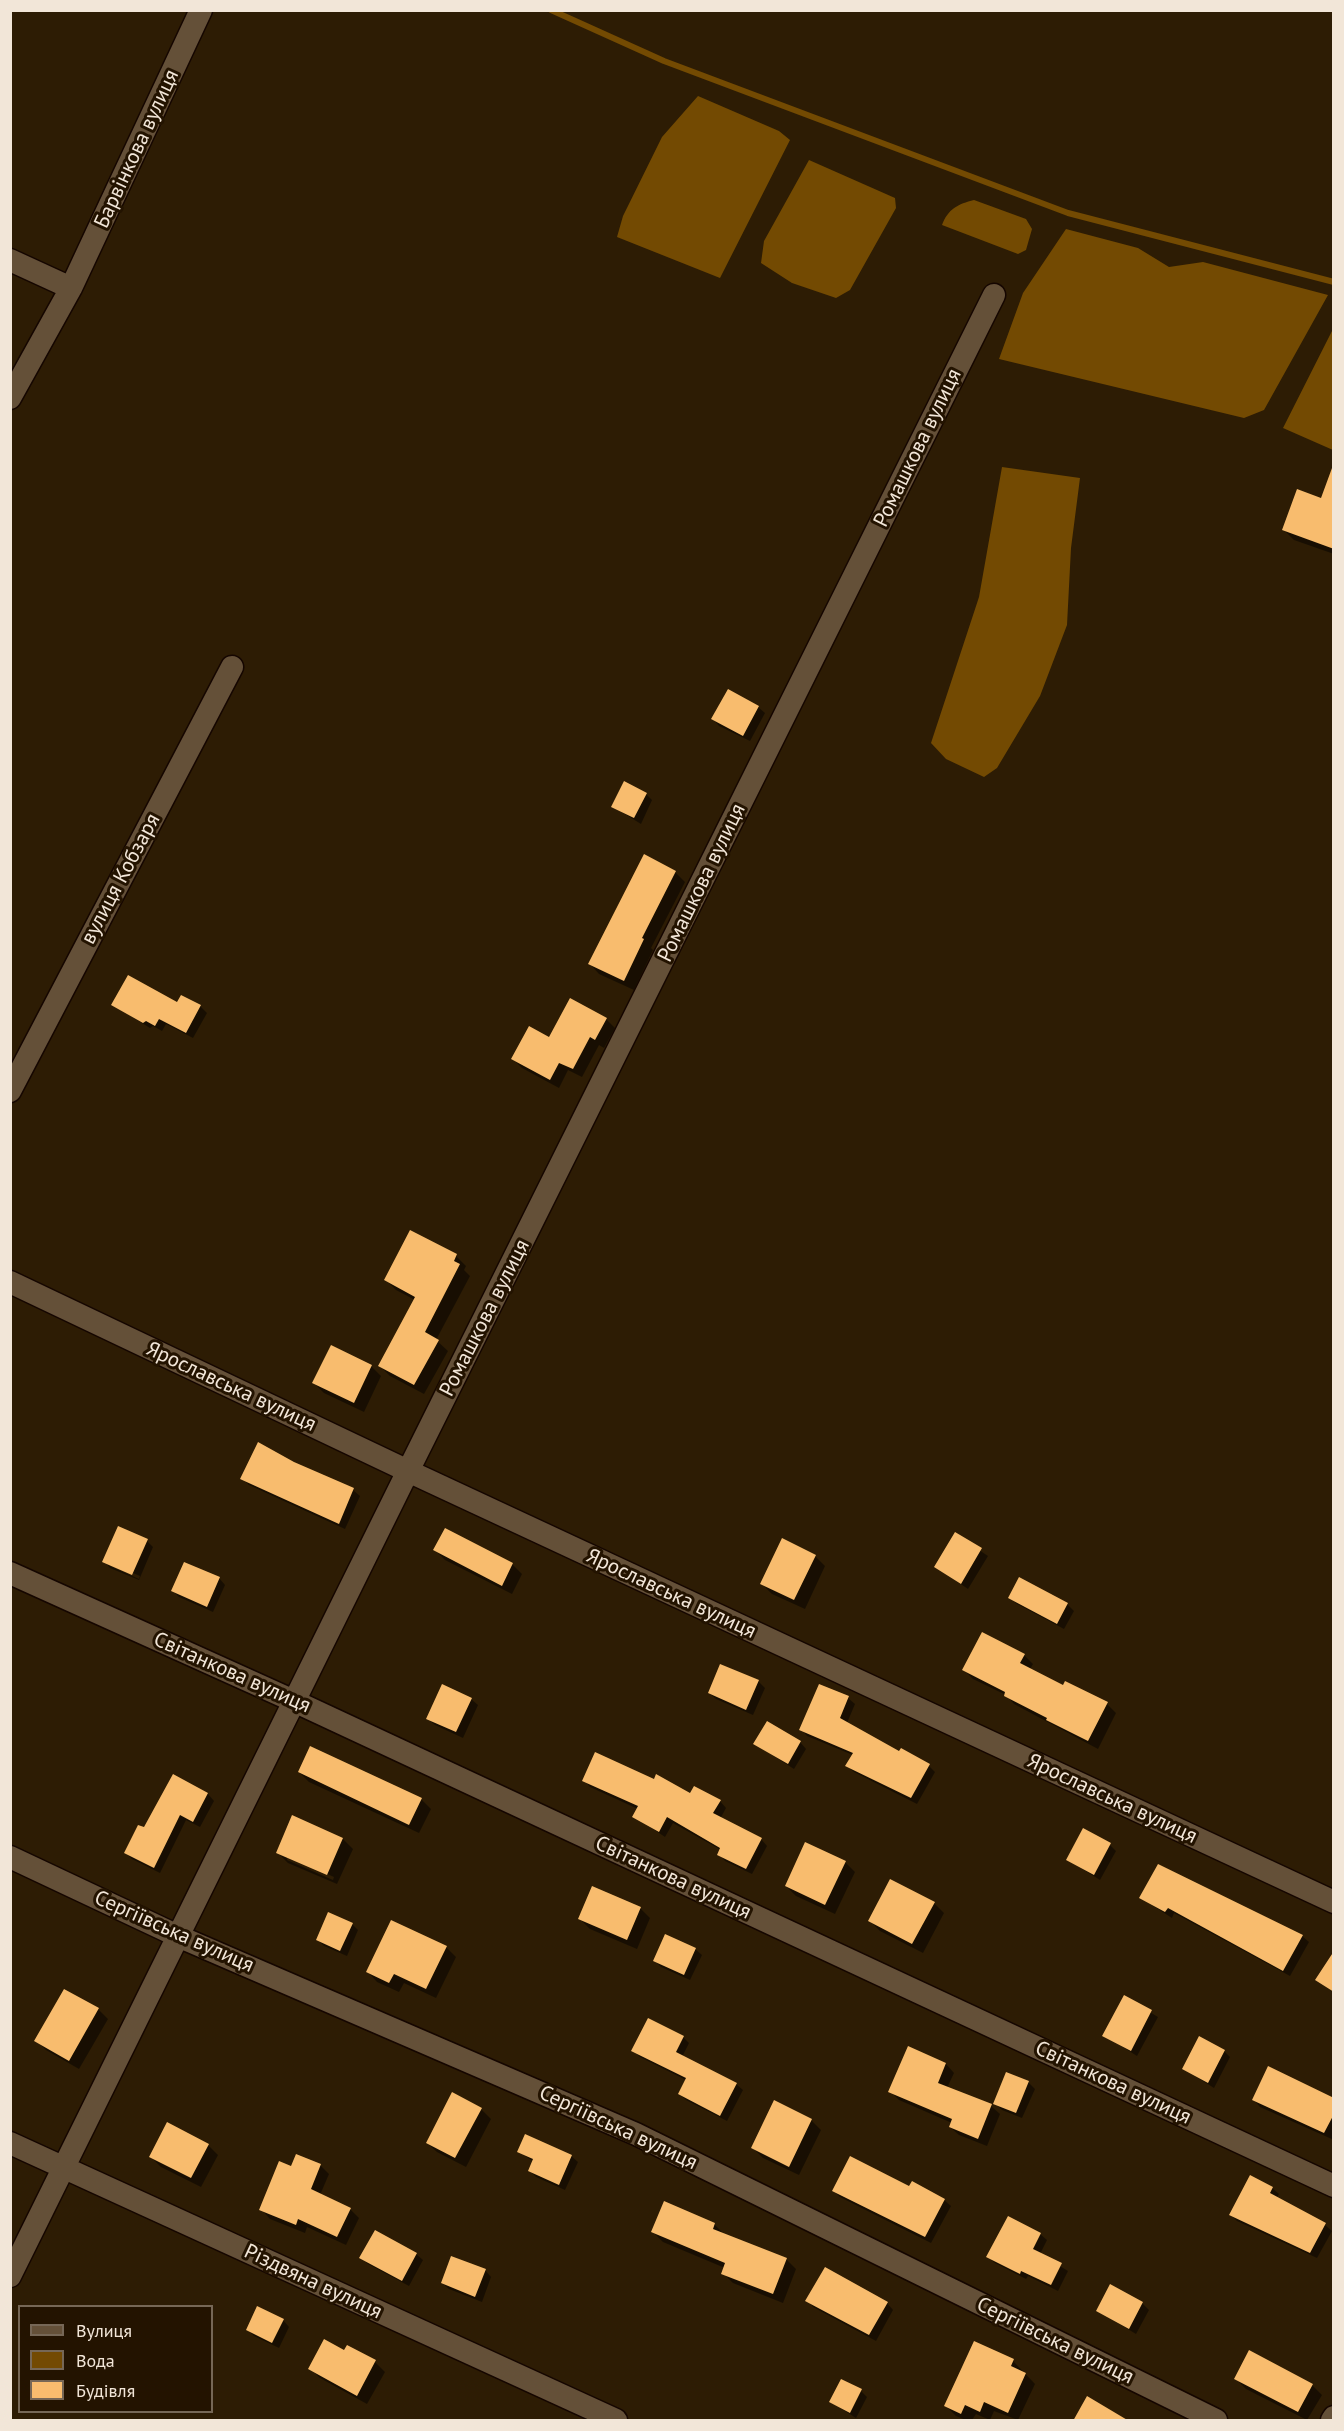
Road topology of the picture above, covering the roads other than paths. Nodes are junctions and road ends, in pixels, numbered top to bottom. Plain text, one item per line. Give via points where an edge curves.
1 (201, 10) edge
2 (10, 260) edge
3 (71, 288) junction
4 (994, 295) dead end
5 (10, 398) edge
6 (232, 667) dead end
7 (10, 1091) edge
8 (10, 1282) edge
9 (408, 1471) junction
10 (10, 1573) edge
11 (296, 1702) junction
12 (10, 1857) edge
13 (1334, 1902) edge
14 (180, 1937) junction
15 (10, 2143) edge
16 (65, 2168) junction
17 (1334, 2186) edge
18 (10, 2276) edge
19 (616, 2421) edge
20 (1216, 2421) edge

1 - 3 street, Барвінкова вулиця
2 - 3 street
3 - 5 street, Барвінкова вулиця
4 - 9 street, Ромашкова вулиця
6 - 7 street, вулиця Кобзаря
8 - 9 street, Ярославська вулиця
9 - 11 street, Ромашкова вулиця
9 - 13 street, Ярославська вулиця
10 - 11 street, Світанкова вулиця
11 - 14 street, Ромашкова вулиця
11 - 17 street, Світанкова вулиця
12 - 14 street, Сергіївська вулиця
14 - 16 street, Ромашкова вулиця
14 - 20 street, Сергіївська вулиця via 636,2134
15 - 16 street, Різдвяна вулиця
16 - 18 street, Ромашкова вулиця
16 - 19 street, Різдвяна вулиця

